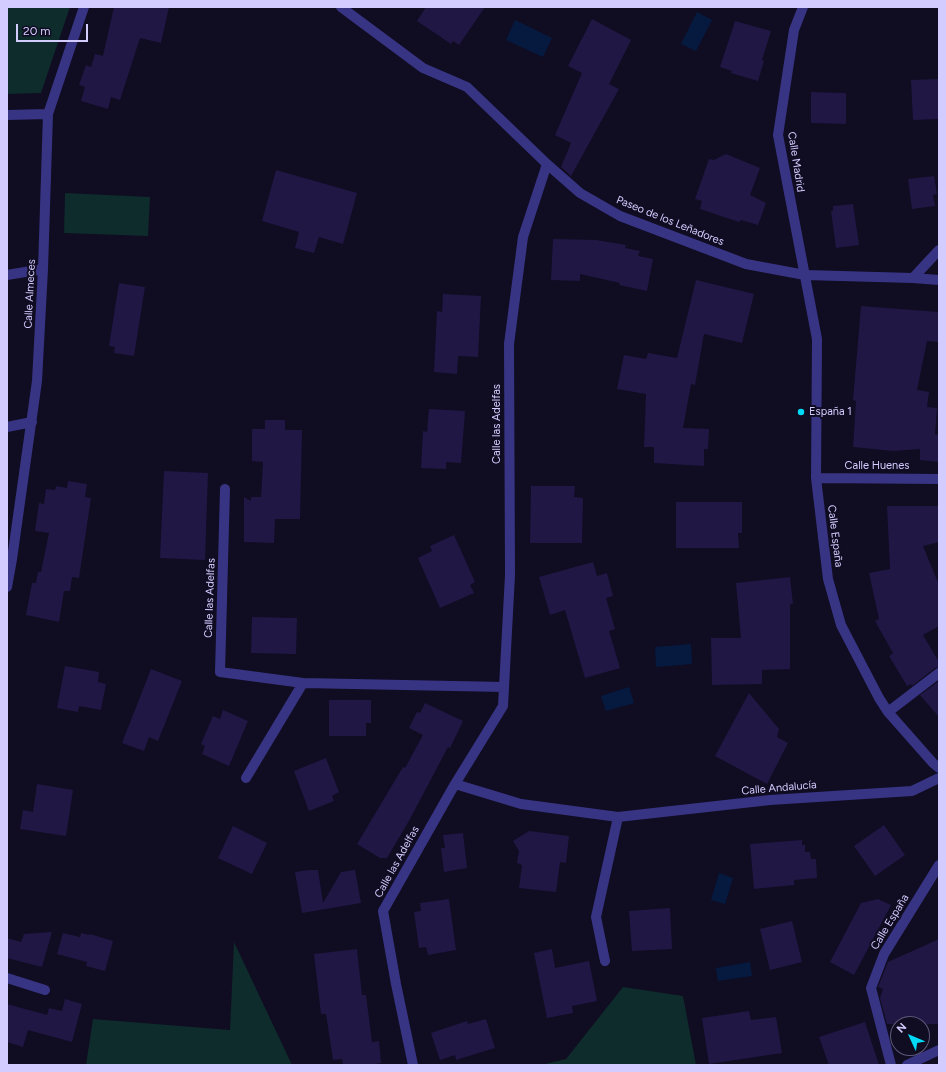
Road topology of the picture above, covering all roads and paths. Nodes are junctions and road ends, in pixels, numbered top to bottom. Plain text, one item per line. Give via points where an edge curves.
1 (84, 7) edge
2 (340, 7) edge
3 (803, 7) edge
4 (48, 114) junction
5 (7, 115) edge
6 (547, 164) junction
7 (939, 250) edge
8 (43, 269) junction
9 (7, 275) edge
10 (805, 275) junction
11 (913, 278) junction
12 (939, 280) edge
13 (32, 422) junction
14 (7, 427) edge
15 (816, 478) junction
16 (939, 479) edge
17 (225, 489) dead end
18 (7, 587) edge
19 (939, 673) edge
20 (303, 683) junction
21 (504, 687) junction
22 (888, 712) junction
23 (937, 762) edge
24 (246, 778) dead end
25 (939, 778) edge
26 (455, 784) junction
27 (618, 817) junction
28 (939, 865) edge
29 (605, 961) dead end
30 (7, 978) edge
31 (45, 990) dead end
32 (939, 1050) edge
33 (413, 1065) edge
34 (891, 1065) edge
35 (907, 1065) edge

1 - 4 street, Calle Almeces
2 - 6 street, Paseo de los Leñadores via 423,68 467,86
3 - 10 street, Calle Madrid via 794,30 778,135
4 - 5 street
4 - 8 street, Calle Almeces
6 - 10 street, Paseo de los Leñadores via 580,193 620,216 746,264
6 - 21 street, Calle las Adelfas via 523,237 509,344 510,575
7 - 11 street
8 - 9 street
8 - 13 street, Calle Almeces via 37,381
10 - 11 street, Paseo de los Leñadores
10 - 15 street, Calle España via 817,339
11 - 12 street, Paseo de los Leñadores
13 - 14 street
13 - 18 street, Calle Almeces
15 - 16 street, Calle Huenes
15 - 22 street, Calle España via 828,578 841,625
17 - 20 street, Calle las Adelfas via 220,672
19 - 22 street
20 - 21 street, Calle las Adelfas
20 - 24 street
21 - 26 street, Calle las Adelfas via 503,706
22 - 23 street, Calle España
25 - 27 street, Calle Andalucía via 912,791 770,800
26 - 27 street, Calle Andalucía via 521,804
26 - 33 street, Calle las Adelfas via 383,911
27 - 29 street via 596,917
28 - 34 street, Calle España via 884,954 871,988
30 - 31 street
32 - 35 street

